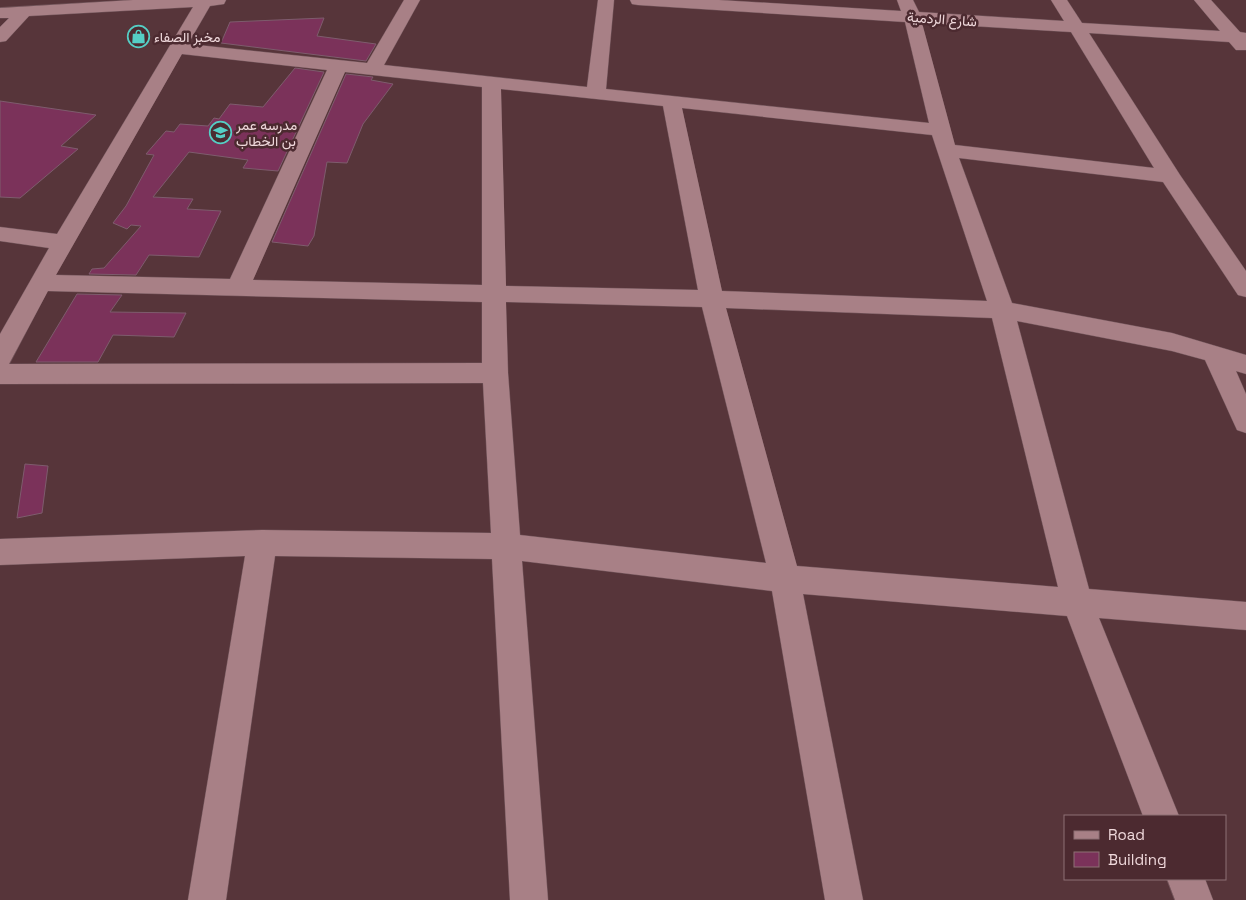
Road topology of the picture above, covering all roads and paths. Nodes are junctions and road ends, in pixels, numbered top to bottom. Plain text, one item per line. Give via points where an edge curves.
1 (209, 0) edge
2 (412, 0) edge
3 (606, 0) edge
4 (638, 0) edge
5 (1059, 0) edge
6 (1202, 0) edge
7 (715, 2) edge
8 (119, 3) edge
9 (909, 8) edge
10 (24, 12) junction
11 (0, 13) edge
12 (1077, 28) junction
13 (0, 37) edge
14 (1242, 42) edge
15 (178, 48) junction
16 (338, 66) junction
17 (372, 71) junction
18 (491, 82) junction
19 (596, 92) junction
20 (671, 100) junction
21 (943, 140) junction
22 (1170, 176) junction
23 (0, 234) edge
24 (63, 242) junction
25 (1240, 268) edge
26 (40, 283) junction
27 (237, 289) junction
28 (1246, 289) edge
29 (493, 295) junction
30 (712, 299) junction
31 (1002, 310) junction
32 (1215, 354) junction
33 (0, 357) edge
34 (1246, 366) edge
35 (495, 373) junction
36 (0, 374) edge
37 (1246, 423) edge
38 (262, 543) junction
39 (507, 546) junction
40 (0, 552) edge
41 (785, 579) junction
42 (1077, 602) junction
43 (1246, 616) edge
44 (1161, 815) edge
45 (1186, 880) edge
46 (207, 900) edge
47 (529, 900) edge
48 (844, 900) edge
49 (1194, 900) edge

1 - 8 street
1 - 15 street
2 - 17 street
3 - 19 street
4 - 7 street, شارع الردمية
5 - 12 street
6 - 14 street
7 - 9 street, شارع الردمية
8 - 10 street
9 - 12 street, شارع الردمية
9 - 21 street
10 - 11 street
10 - 13 street
12 - 14 street, شارع الردمية
12 - 22 street
15 - 16 street
15 - 24 street
16 - 17 street
16 - 27 street
17 - 18 street
18 - 19 street
18 - 29 street
19 - 20 street
20 - 21 street
20 - 30 street
21 - 22 street
21 - 31 street
22 - 25 street
23 - 24 street
24 - 26 street
25 - 28 street
26 - 27 street
26 - 33 street
27 - 29 street
29 - 30 street
29 - 35 street
30 - 31 street
30 - 41 street
31 - 32 street via 1172,342
31 - 42 street
32 - 34 street
32 - 37 street
35 - 36 street
35 - 39 street
38 - 39 street
38 - 40 street
38 - 46 street
39 - 41 street
39 - 47 street
41 - 42 street
41 - 48 street
42 - 43 street
42 - 44 street
45 - 49 street

